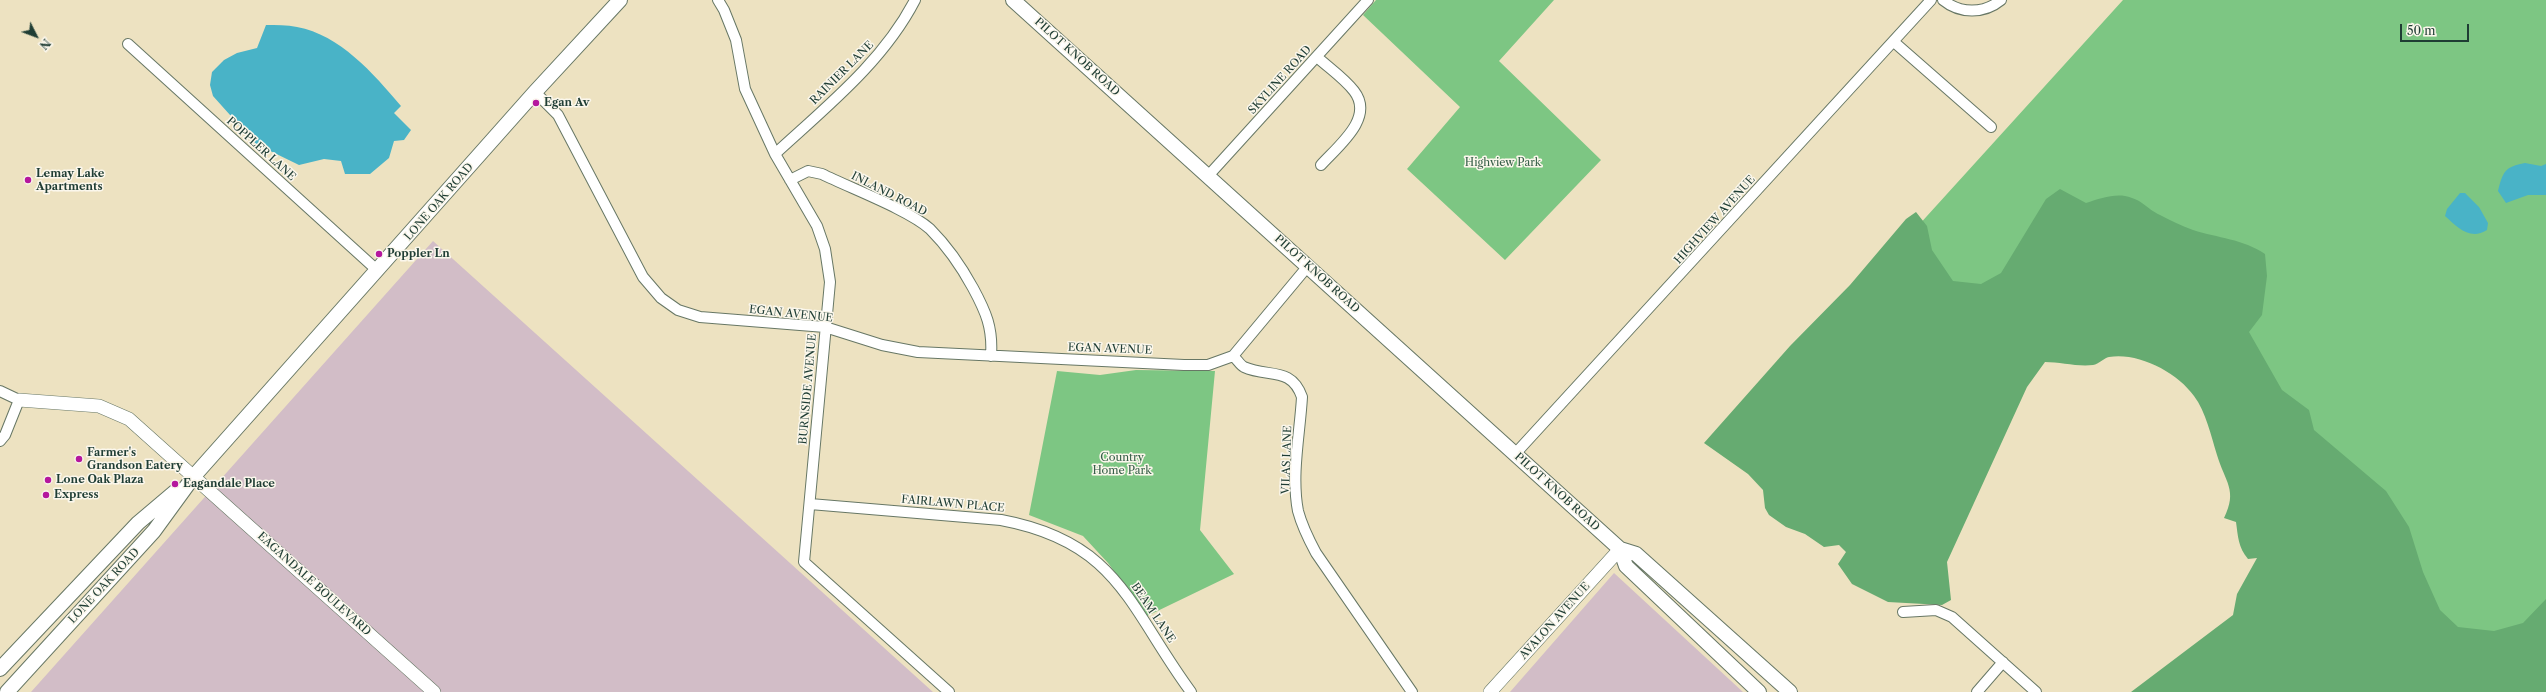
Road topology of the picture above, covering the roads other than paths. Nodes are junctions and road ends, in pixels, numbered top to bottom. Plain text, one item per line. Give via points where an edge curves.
1 (620, 0) edge
2 (718, 0) edge
3 (916, 0) edge
4 (1014, 0) edge
5 (1368, 0) edge
6 (1931, 0) edge
7 (1943, 0) edge
8 (2001, 0) edge
9 (1894, 42) junction
10 (128, 44) dead end
11 (1317, 57) junction
12 (535, 92) junction
13 (1991, 127) dead end
14 (776, 154) junction
15 (1321, 165) dead end
16 (1208, 176) junction
17 (790, 180) junction
18 (1308, 266) junction
19 (378, 271) junction
20 (825, 327) junction
21 (992, 356) junction
22 (1234, 356) junction
23 (0, 390) edge
24 (18, 400) junction
25 (0, 441) edge
26 (1515, 454) junction
27 (194, 476) junction
28 (810, 504) junction
29 (1620, 549) junction
30 (1088, 553) joint
31 (1689, 601) junction
32 (1903, 612) dead end
33 (1677, 614) junction
34 (2003, 662) junction
35 (0, 669) edge
36 (7, 692) edge
37 (434, 692) edge
38 (948, 692) edge
39 (1191, 692) edge
40 (1412, 692) edge
41 (1490, 692) edge
42 (1759, 692) edge
43 (1790, 692) edge
44 (1977, 692) edge
45 (2036, 692) edge

1 - 12 main road, LONE OAK ROAD
2 - 14 street, BURNSIDE AVENUE via 736,40 745,89
3 - 14 street, RAINIER LANE via 886,47 858,78
4 - 16 main road, PILOT KNOB ROAD
5 - 11 street, SKYLINE ROAD
6 - 9 street, HIGHVIEW AVENUE
7 - 8 street via 1962,11 1991,8
9 - 13 street
9 - 26 street, HIGHVIEW AVENUE
10 - 19 street, POPPLER LANE
11 - 15 street via 1354,91 1361,109 1355,127
11 - 16 street, SKYLINE ROAD
12 - 19 main road, LONE OAK ROAD
12 - 20 street, EGAN AVENUE via 558,115 643,277 661,298 678,310 700,317
14 - 17 street, BURNSIDE AVENUE
16 - 18 main road, PILOT KNOB ROAD
17 - 20 street, BURNSIDE AVENUE via 826,249 830,282
17 - 21 street, INLAND ROAD via 808,171 822,174 908,215 929,228 956,258 988,316
18 - 22 street
18 - 26 main road, PILOT KNOB ROAD
19 - 27 main road, LONE OAK ROAD
20 - 21 street, EGAN AVENUE via 882,345 918,352
20 - 28 street, BURNSIDE AVENUE
21 - 22 street, EGAN AVENUE via 1208,365
22 - 40 street, VILAS LANE via 1243,367 1284,376 1298,385 1302,397 1296,488 1298,511 1305,533 1316,553
23 - 24 street
24 - 25 street via 5,435
24 - 27 street via 99,406 129,419
26 - 29 main road, PILOT KNOB ROAD
27 - 35 main road, LONE OAK ROAD via 138,523
27 - 36 main road, LONE OAK ROAD via 154,532
27 - 37 street, EAGANDALE BOULEVARD
28 - 30 street, FAIRLAWN PLACE via 1002,520 1030,525 1054,534
28 - 38 street, BURNSIDE AVENUE via 804,562
29 - 31 main road, PILOT KNOB ROAD via 1636,554
29 - 33 main road, PILOT KNOB ROAD via 1626,566
29 - 41 street, AVALON AVENUE
30 - 39 street, BEAM LANE via 1108,570 1132,601
31 - 33 street
31 - 43 main road, PILOT KNOB ROAD
32 - 34 street via 1936,610 1952,617
33 - 42 main road, PILOT KNOB ROAD
34 - 44 street
34 - 45 street

